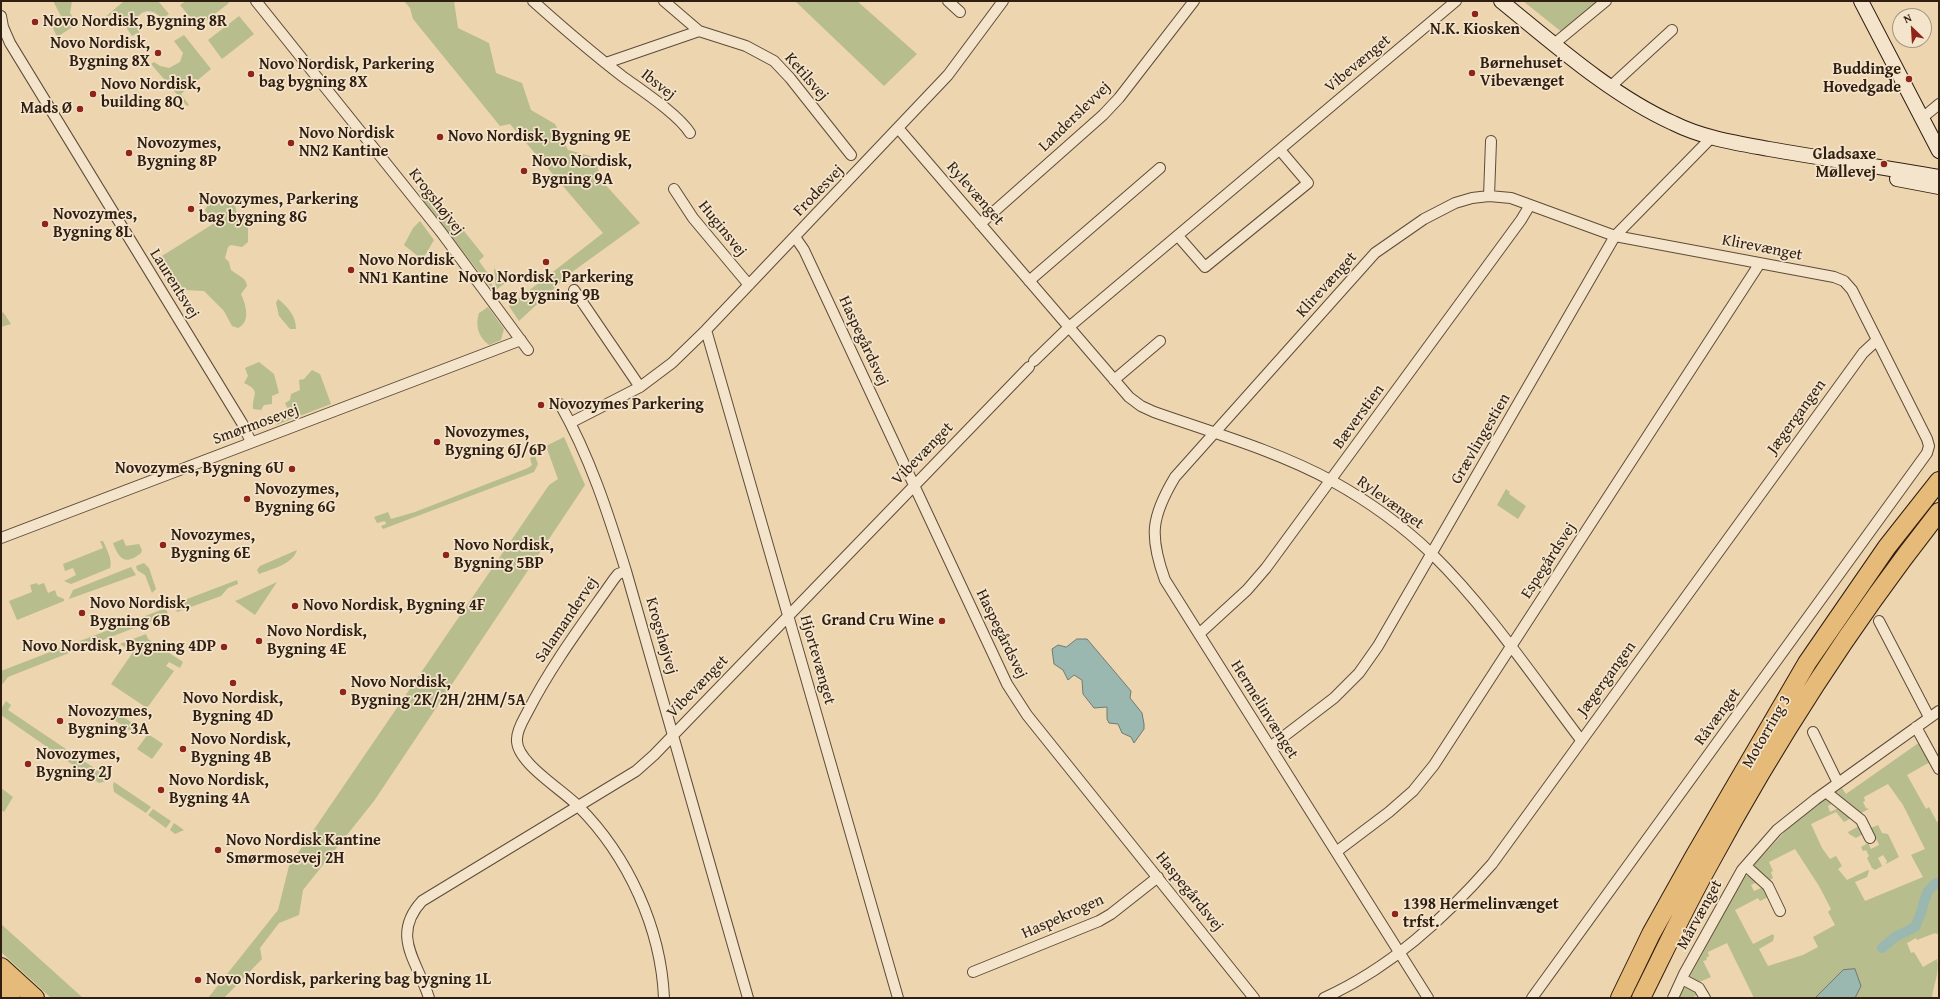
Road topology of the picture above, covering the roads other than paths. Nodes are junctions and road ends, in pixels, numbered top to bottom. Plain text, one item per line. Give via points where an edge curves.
1 (256, 1) edge
2 (533, 1) edge
3 (664, 1) edge
4 (948, 1) edge
5 (1003, 1) edge
6 (1194, 1) edge
7 (1456, 1) edge
8 (1500, 1) edge
9 (1606, 1) edge
10 (1861, 1) edge
11 (960, 12) dead end
12 (1, 16) edge
13 (1672, 30) dead end
14 (699, 31) junction
15 (1554, 44) junction
16 (606, 63) junction
17 (1610, 87) junction
18 (1939, 104) edge
19 (1922, 119) junction
20 (898, 128) junction
21 (690, 133) dead end
22 (1711, 138) junction
23 (1491, 141) dead end
24 (1280, 150) junction
25 (1939, 151) edge
26 (851, 155) dead end
27 (1835, 161) junction
28 (1160, 168) dead end
29 (1939, 177) edge
30 (1939, 187) edge
31 (674, 189) dead end
32 (1489, 196) junction
33 (1530, 205) junction
34 (980, 224) junction
35 (1178, 236) junction
36 (1615, 236) junction
37 (795, 237) junction
38 (1760, 263) junction
39 (1029, 281) junction
40 (749, 286) junction
41 (574, 290) dead end
42 (1069, 327) junction
43 (706, 330) junction
44 (521, 340) junction
45 (1877, 340) junction
46 (1160, 341) dead end
47 (528, 350) dead end
48 (1114, 380) junction
49 (640, 387) junction
50 (560, 404) dead end
51 (570, 423) junction
52 (1216, 433) junction
53 (251, 442) junction
54 (1927, 453) joint
55 (1331, 481) junction
56 (1939, 481) edge
57 (914, 485) junction
58 (1939, 512) edge
59 (1, 538) edge
60 (1432, 554) junction
61 (626, 571) junction
62 (788, 615) junction
63 (1879, 621) dead end
64 (1199, 634) junction
65 (1511, 648) junction
66 (1939, 711) edge
67 (1930, 718) junction
68 (1916, 727) junction
69 (1813, 732) dead end
70 (673, 734) junction
71 (1581, 740) junction
72 (1270, 747) junction
73 (1939, 769) edge
74 (1838, 784) junction
75 (1826, 792) junction
76 (578, 806) junction
77 (1870, 838) dead end
78 (1336, 852) junction
79 (1746, 866) junction
80 (1158, 877) junction
81 (1780, 912) dead end
82 (1400, 953) junction
83 (1, 967) edge
84 (973, 972) dead end
85 (1682, 979) junction
86 (1, 989) edge
87 (11, 998) edge
88 (35, 998) edge
89 (429, 998) edge
90 (664, 998) edge
91 (748, 998) edge
92 (898, 998) edge
93 (1254, 998) edge
94 (1324, 998) edge
95 (1428, 998) edge
96 (1532, 998) edge
97 (1620, 998) edge
98 (1641, 998) edge
99 (1673, 998) edge
100 (1705, 998) edge

1 - 44 street, Krogshøjvej via 441,232
2 - 16 street, Ibsvej
3 - 14 street, Ketilsvej
4 - 11 street
5 - 20 street, Frodesvej via 948,75
6 - 34 street, Landerslevvej via 1104,115
7 - 24 street, Vibevænget
8 - 15 street
9 - 15 street
10 - 19 street
12 - 53 street, Laurentsvej via 10,43 242,423
13 - 17 street
14 - 16 street, Ibsvej
14 - 26 street, Ketilsvej via 746,46 774,61
15 - 17 street
16 - 21 street, Ibsvej via 656,100 686,126
17 - 22 street via 1640,107
18 - 19 street
19 - 25 street
20 - 34 street, Rylevænget
20 - 37 street, Frodesvej
22 - 27 street
22 - 36 street, Grævlingestien
23 - 32 street
24 - 35 street, Vibevænget
24 - 35 street via 1308,183 1205,267
27 - 29 street
27 - 30 street via 1918,184
28 - 39 street
31 - 40 street, Huginsvej via 693,218
32 - 33 street, Klirevænget via 1511,198
32 - 52 street, Klirevænget via 1455,203 1424,219 1375,253
33 - 36 street, Klirevænget
33 - 55 street, Bæverstien via 1522,220
34 - 39 street, Rylevænget
35 - 42 street, Vibevænget
36 - 38 street, Klirevænget
36 - 60 street, Grævlingestien
37 - 40 street, Frodesvej
37 - 57 street, Haspegårdsvej via 804,250
38 - 45 street, Klirevænget via 1844,281 1852,290
38 - 65 street, Espegårdsvej
39 - 42 street, Rylevænget
40 - 43 street, Frodesvej
41 - 49 street
42 - 48 street, Rylevænget
42 - 57 street, Vibevænget
43 - 49 street, Frodesvej via 672,363
43 - 62 street, Hjortevænget
44 - 47 street, Krogshøjvej
44 - 53 street, Smørmosevej
45 - 54 street, Klirevænget via 1927,439
45 - 71 street, Jægergangen via 1863,353
46 - 48 street
48 - 52 street, Rylevænget via 1141,406
49 - 51 street, Frodesvej
50 - 51 street, Krogshøjvej
51 - 61 street, Krogshøjvej via 586,454 607,509
52 - 55 street, Rylevænget via 1289,460
52 - 64 street, Hermelinvænget via 1175,477 1157,513 1154,532 1156,556 1165,580
53 - 59 street, Smørmosevej
54 - 96 street, Råvænget
55 - 60 street, Rylevænget via 1372,505
55 - 64 street, Bæverstien via 1266,568 1247,590
56 - 97 highway, Motorring 3 via 1887,547 1807,663 1651,934
57 - 62 street, Vibevænget
57 - 80 street, Haspegårdsvej via 1016,699
58 - 98 highway, Motorring 3 via 1850,635 1778,746 1707,866
60 - 65 street, Rylevænget via 1467,592
60 - 72 street, Grævlingestien via 1378,646 1359,673 1334,698
61 - 70 street, Krogshøjvej
61 - 76 street, Salamandervej via 618,574 565,647 534,699 517,737 517,744 526,761
62 - 70 street, Vibevænget
62 - 92 street, Hjortevænget
63 - 67 street
64 - 72 street, Hermelinvænget
65 - 71 street, Rylevænget
65 - 78 street, Espegårdsvej via 1434,765 1413,791
66 - 67 street, Mårvænget
67 - 68 street, Mårvænget
68 - 73 street
68 - 74 street, Mårvænget
69 - 74 street
70 - 76 street, Vibevænget via 636,771
70 - 91 street, Krogshøjvej
71 - 82 street, Jægergangen via 1492,864 1440,919
72 - 78 street, Hermelinvænget
74 - 75 street, Mårvænget
75 - 77 street via 1861,820
75 - 79 street, Mårvænget via 1777,830
76 - 89 street, Vibevænget via 429,896 415,909 407,928 407,942
76 - 90 street, Salamandervej via 611,847 639,897 658,948
78 - 82 street, Hermelinvænget
79 - 81 street via 1768,886
79 - 85 street, Mårvænget
80 - 84 street, Haspekrogen via 1099,921
80 - 93 street, Haspegårdsvej
82 - 94 street, Jægergangen via 1364,977
82 - 95 street, Hermelinvænget
83 - 88 highway
85 - 99 street, Mårvænget
85 - 100 street via 1700,988
86 - 87 highway

